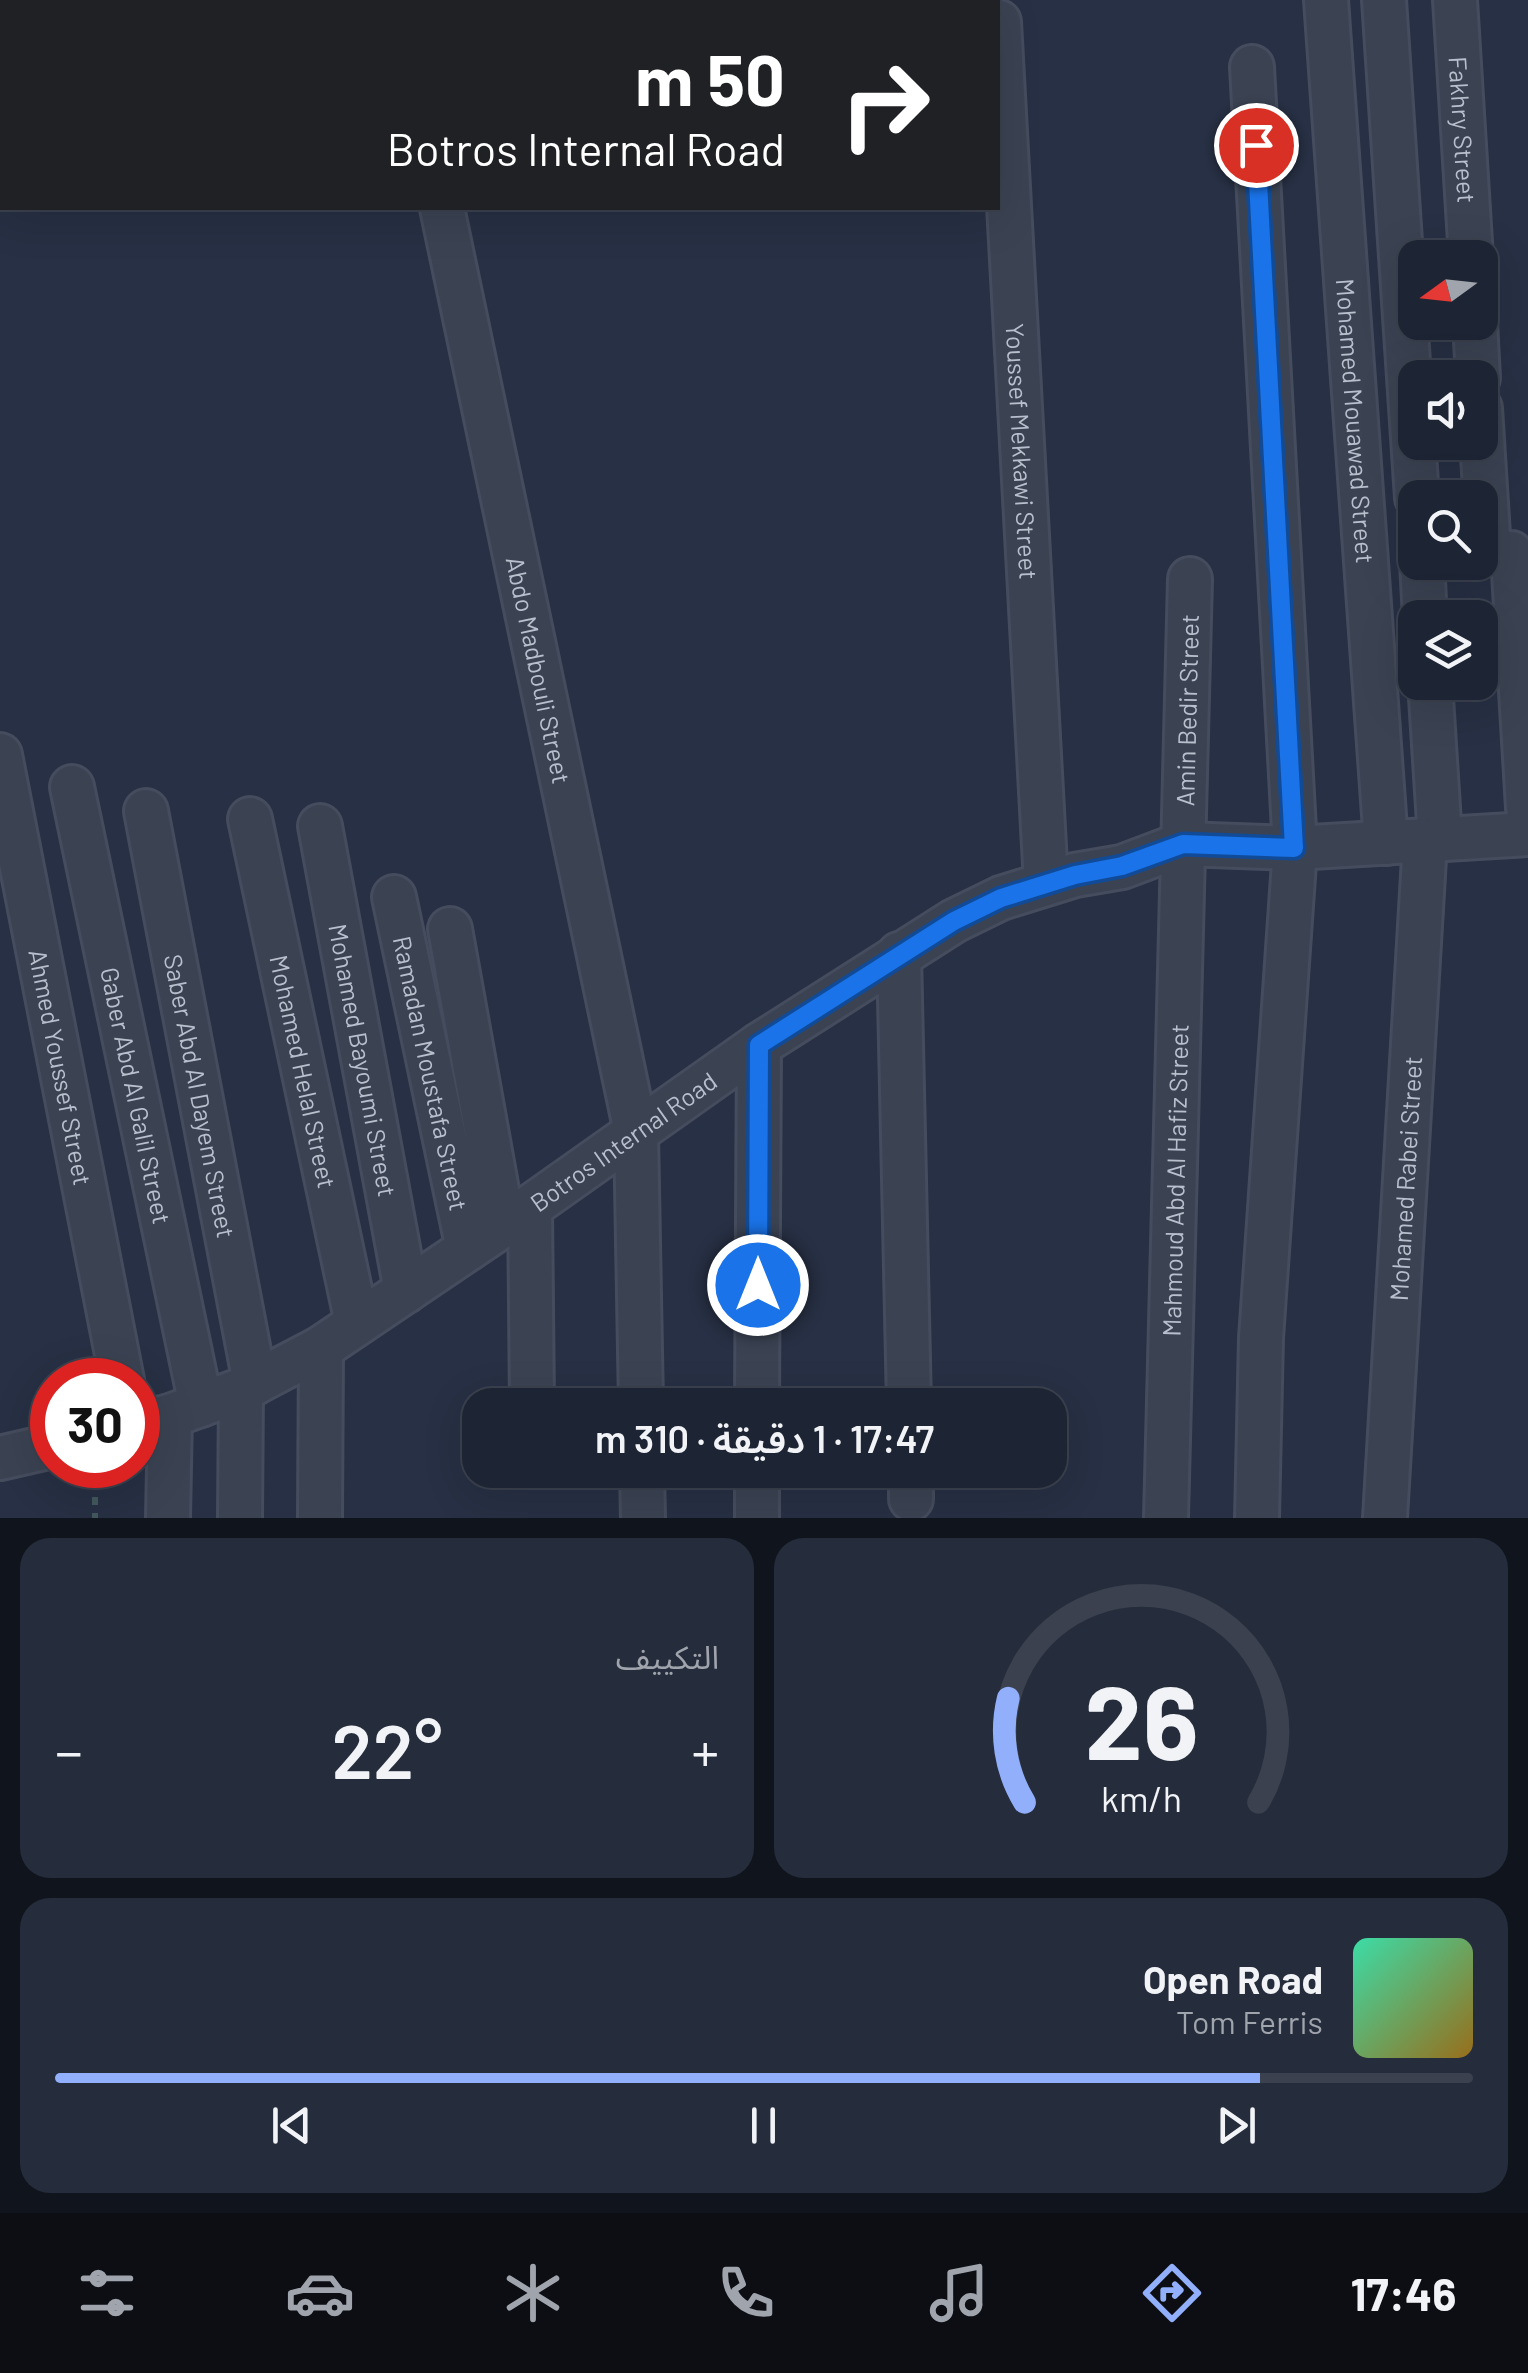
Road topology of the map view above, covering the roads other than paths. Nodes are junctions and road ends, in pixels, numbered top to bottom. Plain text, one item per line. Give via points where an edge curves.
1 (1326, 0) edge
2 (1384, 0) edge
3 (1455, 0) edge
4 (1000, 40) edge
5 (1252, 67) dead end
6 (442, 210) edge
7 (1470, 240) edge
8 (1483, 460) edge
9 (1416, 480) edge
10 (1190, 579) dead end
11 (1429, 700) edge
12 (0, 755) edge
13 (72, 786) dead end
14 (1528, 808) edge
15 (146, 811) dead end
16 (250, 819) dead end
17 (320, 826) dead end
18 (1528, 834) edge
19 (1417, 841) junction
20 (1183, 844) junction
21 (1294, 848) junction
22 (1046, 883) junction
23 (394, 898) dead end
24 (450, 929) dead end
25 (899, 954) junction
26 (759, 1045) junction
27 (636, 1132) junction
28 (516, 1216) junction
29 (468, 1249) junction
30 (406, 1290) junction
31 (358, 1323) junction
32 (321, 1348) junction
33 (118, 1358) edge
34 (248, 1386) junction
35 (531, 1388) edge
36 (640, 1388) edge
37 (758, 1388) edge
38 (909, 1388) edge
39 (170, 1415) edge
40 (30, 1451) edge
41 (0, 1458) edge
42 (642, 1488) edge
43 (757, 1488) edge
44 (168, 1518) edge
45 (240, 1518) edge
46 (320, 1518) edge
47 (643, 1518) edge
48 (757, 1518) edge
49 (1166, 1518) edge
50 (1258, 1518) edge
51 (1385, 1518) edge

1 - 19 street, Mohamed Mouawad Street
2 - 9 street
3 - 7 street, Fakhry Street
4 - 22 street, Youssef Mekkawi Street
5 - 21 street
6 - 27 street, Abdo Madbouli Street
8 - 14 street via 1489,552 1514,556
10 - 20 street, Amin Bedir Street
11 - 19 street
12 - 33 street, Ahmed Youssef Street
13 - 39 street, Gaber Abd Al Galil Street
15 - 34 street, Saber Abd Al Dayem Street
16 - 31 street, Mohamed Helal Street
17 - 30 street, Mohamed Bayoumi Street
18 - 19 street, Botros Internal Road
19 - 21 street, Botros Internal Road
19 - 51 street, Mohamed Rabei Street
20 - 21 street, Botros Internal Road
20 - 22 street, Botros Internal Road
20 - 49 street, Mahmoud Abd Al Hafiz Street
21 - 50 street via 1262,1338
22 - 25 street, Botros Internal Road via 1001,898
23 - 29 street, Ramadan Moustafa Street
24 - 28 street
25 - 26 street, Botros Internal Road
25 - 38 street
26 - 27 street, Botros Internal Road
26 - 37 street
27 - 28 street, Botros Internal Road
27 - 36 street, Abdo Madbouli Street
28 - 29 street, Botros Internal Road
28 - 35 street
29 - 30 street, Botros Internal Road
30 - 31 street, Botros Internal Road
31 - 32 street, Botros Internal Road
32 - 34 street, Botros Internal Road
32 - 46 street
34 - 39 street, Botros Internal Road
34 - 45 street, Saber Abd Al Dayem Street
39 - 44 street, Gaber Abd Al Galil Street
40 - 41 street
42 - 47 street
43 - 48 street

